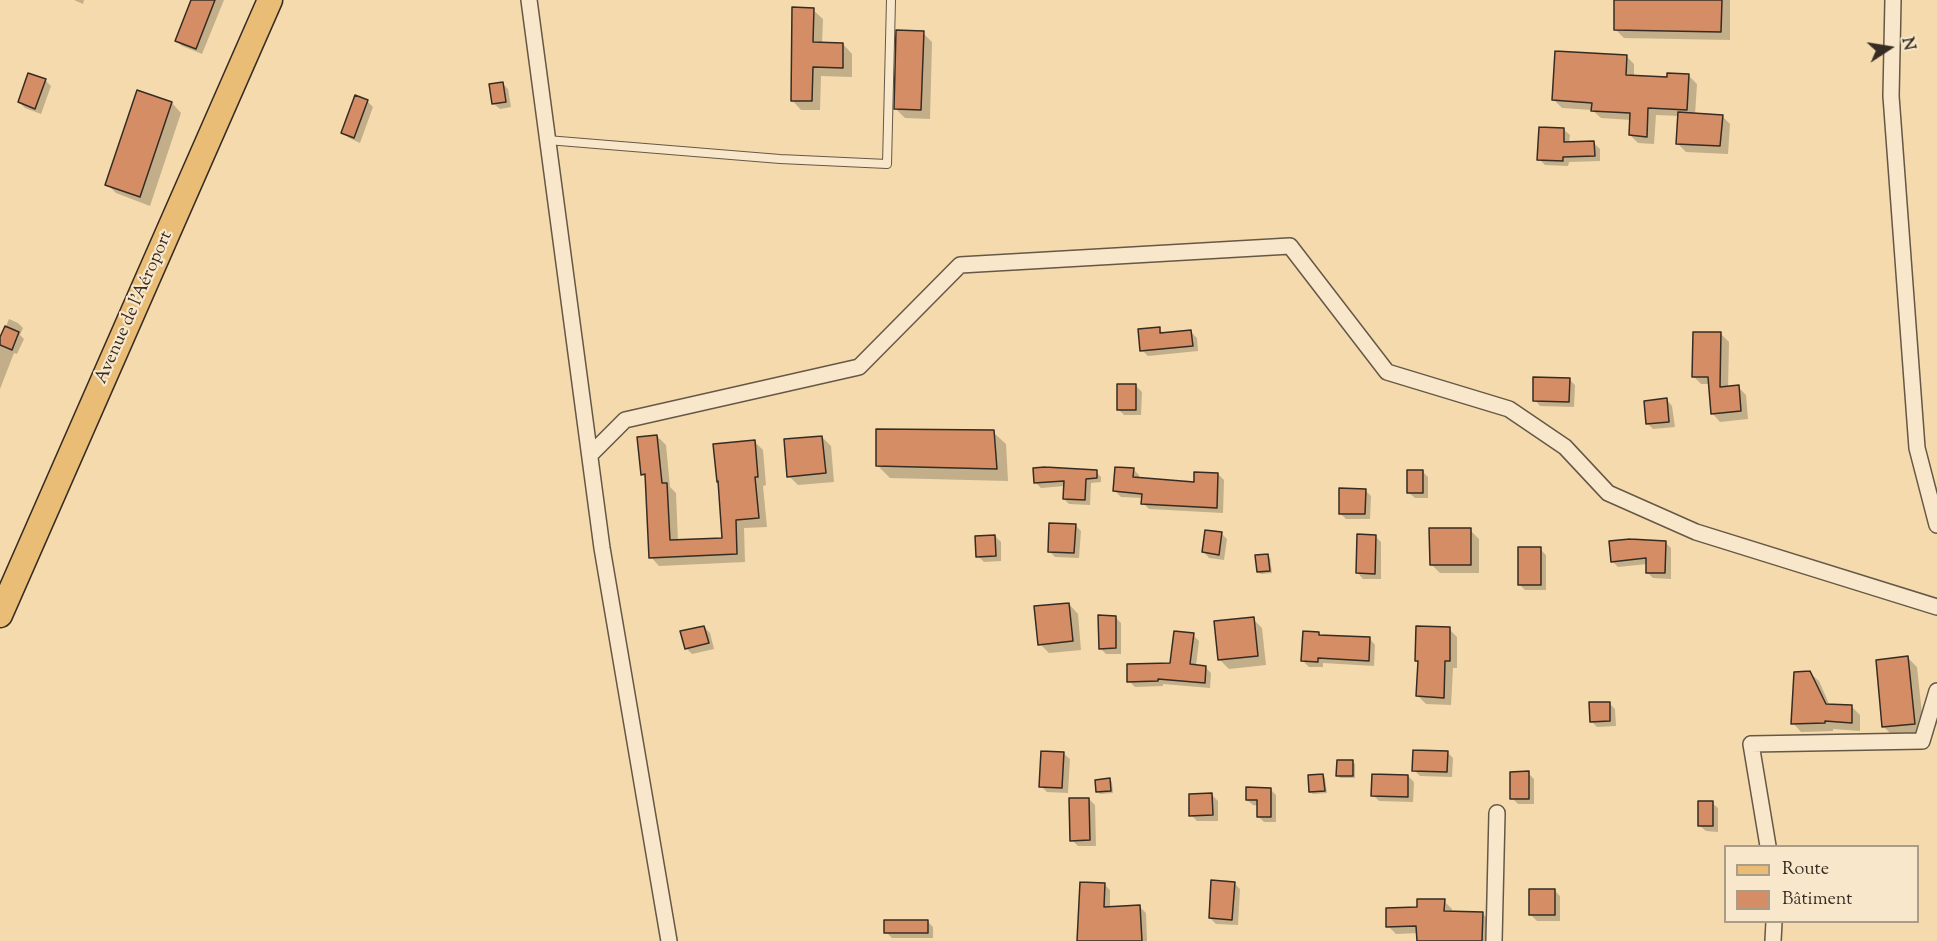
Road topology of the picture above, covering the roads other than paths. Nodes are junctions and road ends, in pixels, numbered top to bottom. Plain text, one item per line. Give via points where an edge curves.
1 (270, 0) edge
2 (528, 0) edge
3 (891, 0) edge
4 (1893, 0) edge
5 (547, 140) junction
6 (590, 455) junction
7 (1937, 525) edge
8 (1937, 607) edge
9 (0, 615) edge
10 (1937, 691) edge
11 (1497, 813) dead end
12 (1768, 845) edge
13 (1774, 923) edge
14 (669, 941) edge
15 (1494, 941) edge
16 (1773, 941) edge

1 - 9 main road, Avenue de l'Aéroport
2 - 5 street
3 - 5 lane via 887,164
4 - 7 street via 1891,96 1917,448
5 - 6 street
6 - 8 street via 625,420 859,367 960,265 1290,246 1387,372 1509,408 1565,447 1608,493 1696,532
6 - 14 street via 602,548
10 - 12 street via 1922,741 1751,744
11 - 15 street
13 - 16 street

